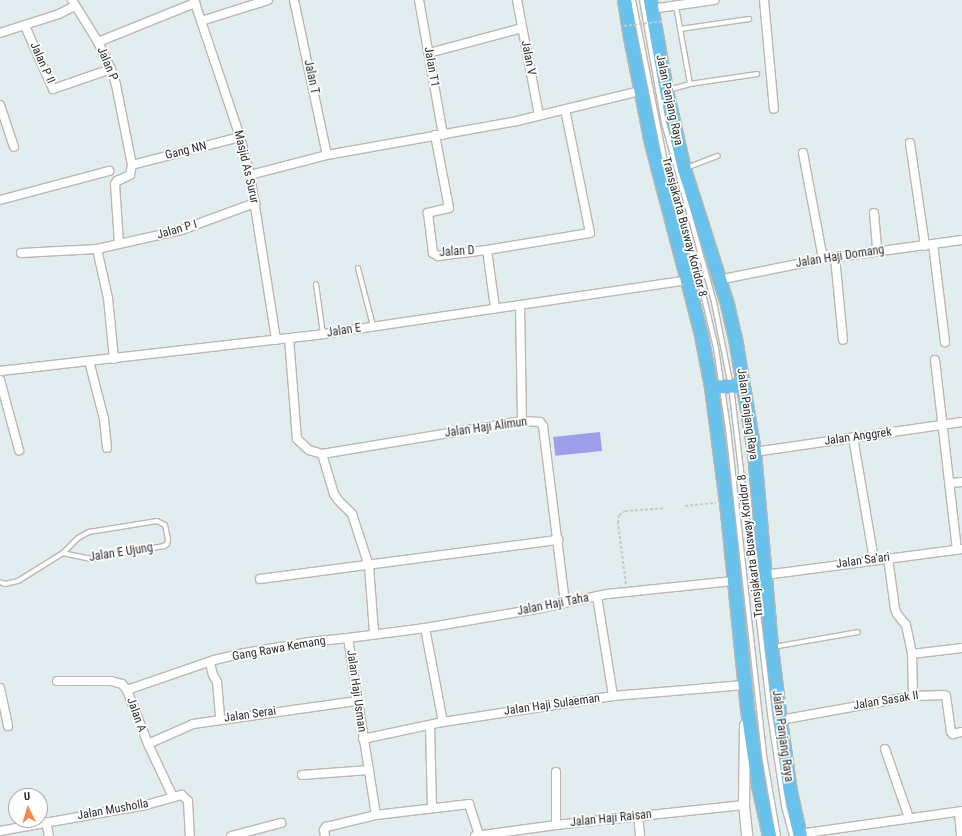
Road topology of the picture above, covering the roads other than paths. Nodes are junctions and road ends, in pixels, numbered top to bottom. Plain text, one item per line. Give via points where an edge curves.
1 (268, 0) edge
2 (294, 0) edge
3 (419, 0) edge
4 (517, 0) edge
5 (624, 0) edge
6 (633, 0) edge
7 (714, 0) edge
8 (764, 0) edge
9 (194, 1) edge
10 (74, 3) edge
11 (651, 3) edge
12 (676, 5) junction
13 (749, 19) dead end
14 (201, 21) junction
15 (25, 26) junction
16 (522, 28) junction
17 (680, 29) junction
18 (0, 33) edge
19 (98, 42) junction
20 (429, 53) junction
21 (111, 69) junction
22 (757, 74) dead end
23 (690, 84) junction
24 (666, 90) junction
25 (640, 91) junction
26 (0, 105) edge
27 (565, 109) junction
28 (774, 110) dead end
29 (539, 115) junction
30 (439, 135) junction
31 (240, 137) junction
32 (910, 143) dead end
33 (14, 147) dead end
34 (803, 153) dead end
35 (327, 155) junction
36 (718, 156) dead end
37 (132, 165) junction
38 (684, 168) junction
39 (109, 171) dead end
40 (250, 175) junction
41 (0, 200) edge
42 (255, 203) junction
43 (874, 213) dead end
44 (962, 240) edge
45 (120, 243) junction
46 (929, 245) junction
47 (97, 249) junction
48 (486, 250) junction
49 (877, 251) junction
50 (21, 253) dead end
51 (835, 257) junction
52 (823, 259) junction
53 (358, 268) dead end
54 (688, 280) junction
55 (718, 280) junction
56 (316, 284) dead end
57 (520, 304) junction
58 (496, 308) junction
59 (373, 326) junction
60 (323, 334) junction
61 (289, 338) junction
62 (276, 340) junction
63 (843, 340) dead end
64 (945, 342) dead end
65 (114, 359) junction
66 (935, 360) dead end
67 (90, 361) junction
68 (0, 371) edge
69 (0, 380) edge
70 (727, 386) junction
71 (522, 421) junction
72 (962, 422) edge
73 (943, 425) junction
74 (853, 437) junction
75 (107, 448) dead end
76 (19, 450) dead end
77 (754, 452) junction
78 (322, 454) junction
79 (962, 482) edge
80 (951, 483) junction
81 (558, 540) junction
82 (960, 549) edge
83 (63, 553) junction
84 (888, 558) junction
85 (874, 560) junction
86 (369, 566) junction
87 (765, 575) junction
88 (260, 579) dead end
89 (733, 581) junction
90 (0, 582) edge
91 (597, 596) junction
92 (565, 603) junction
93 (425, 628) junction
94 (858, 632) dead end
95 (374, 633) junction
96 (348, 638) junction
97 (771, 647) junction
98 (962, 648) edge
99 (912, 654) junction
100 (210, 663) junction
101 (57, 681) dead end
102 (744, 685) junction
103 (0, 688) edge
104 (127, 690) junction
105 (613, 696) junction
106 (912, 696) junction
107 (357, 701) junction
108 (747, 709) junction
109 (220, 719) junction
110 (780, 720) junction
111 (443, 722) junction
112 (430, 725) junction
113 (8, 726) dead end
114 (962, 732) edge
115 (363, 739) junction
116 (148, 744) junction
117 (885, 749) dead end
118 (369, 770) junction
119 (556, 772) dead end
120 (302, 775) dead end
121 (173, 797) junction
122 (744, 805) junction
123 (432, 808) junction
124 (961, 812) edge
125 (376, 815) junction
126 (638, 816) junction
127 (909, 818) junction
128 (48, 822) edge
129 (281, 823) dead end
130 (556, 825) junction
131 (15, 828) edge
132 (0, 831) edge
133 (797, 835) edge
134 (190, 836) edge
135 (231, 836) edge
136 (325, 836) edge
137 (477, 836) edge
138 (640, 836) edge
139 (747, 836) edge
140 (769, 836) edge
141 (778, 836) edge
142 (961, 836) edge

1 - 14 street
2 - 35 street, Jalan T
3 - 20 street, Jalan T1
4 - 16 street, Jalan V
5 - 25 main road, Jalan Panjang Raya
6 - 70 lane, Transjakarta Busway Koridor 8 via 666,166
7 - 12 street
8 - 28 street
9 - 14 street, Masjid As Surur
9 - 19 street, Jalan P
10 - 15 street via 59,14
10 - 19 street
11 - 12 street
11 - 24 main road, Jalan Panjang Raya
11 - 70 lane, Transjakarta Busway Koridor 8 via 664,123 714,302
12 - 17 lane
13 - 17 lane
14 - 31 street, Masjid As Surur
15 - 18 street
15 - 21 street, Jalan P II via 53,89
16 - 20 street
16 - 29 street, Jalan V
17 - 23 lane
19 - 21 street, Jalan P
20 - 30 street, Jalan T1
21 - 37 street, Jalan P
22 - 23 lane
23 - 24 lane
24 - 38 main road, Jalan Panjang Raya
25 - 27 street
25 - 54 main road, Jalan Panjang Raya via 656,164
26 - 33 street
27 - 29 street
27 - 48 street via 590,232
29 - 30 street
30 - 35 street
30 - 48 street, Jalan D via 449,208 428,213 434,255
31 - 37 street, Gang NN
31 - 40 street, Masjid As Surur
32 - 46 street
34 - 52 street
35 - 40 street
36 - 38 lane
37 - 45 street via 130,176 115,184
38 - 55 main road, Jalan Panjang Raya
39 - 41 street
40 - 42 street, Masjid As Surur
42 - 45 street, Jalan P I via 181,230
42 - 62 street, Masjid As Surur
43 - 49 street
44 - 46 street, Jalan Haji Domang
45 - 47 street, Jalan P I
46 - 49 street, Jalan Haji Domang
46 - 64 street
47 - 50 street, Jalan P I
47 - 65 street via 108,298
48 - 58 street, Jalan D
49 - 51 street, Jalan Haji Domang
51 - 52 street, Jalan Haji Domang
51 - 63 street
52 - 55 street, Jalan Haji Domang
53 - 59 lane
54 - 57 street, Jalan E
54 - 70 main road, Jalan Panjang Raya via 701,335
55 - 70 main road, Jalan Panjang Raya via 727,304
56 - 60 lane
57 - 58 street, Jalan E
57 - 71 street
58 - 59 street, Jalan E
59 - 60 street, Jalan E
60 - 61 street, Jalan E
61 - 62 street, Jalan E
61 - 78 street via 297,439 309,450
62 - 65 street, Jalan E
65 - 67 street, Jalan E
66 - 73 street
67 - 68 street, Jalan E
67 - 75 street via 104,419
69 - 76 street
70 - 77 main road, Jalan Panjang Raya
70 - 89 main road, Jalan Panjang Raya
70 - 133 lane, Transjakarta Busway Koridor 8 via 784,806
70 - 141 lane, Transjakarta Busway Koridor 8 via 728,428 757,697
71 - 78 street, Jalan Haji Alimun
71 - 81 street, Jalan Haji Alimun via 543,424
72 - 73 street, Jalan Anggrek
73 - 74 street, Jalan Anggrek
73 - 80 street
74 - 77 street, Jalan Anggrek
74 - 85 street
77 - 87 main road, Jalan Panjang Raya
78 - 86 street via 334,494 352,514
79 - 80 street
80 - 82 street
81 - 86 street
81 - 92 street, Jalan Haji Alimun
82 - 84 street, Jalan Sa'ari
83 - 83 lane, Jalan E Ujung via 78,538 89,532 157,521 164,525 168,539 164,546 91,559
83 - 90 lane, Jalan E Ujung via 18,581 5,584
84 - 85 street, Jalan Sa'ari
84 - 99 street via 895,609 906,625
85 - 87 street, Jalan Sa'ari
86 - 88 street
86 - 95 street
87 - 97 main road, Jalan Panjang Raya
89 - 91 street, Jalan Haji Taha
89 - 102 main road, Jalan Panjang Raya
91 - 92 street, Jalan Haji Taha
91 - 105 street
92 - 93 street, Jalan Haji Taha
93 - 95 street, Jalan Haji Taha
93 - 111 street
94 - 97 lane
95 - 96 street, Jalan Haji Usman
96 - 100 street, Gang Rawa Kemang via 245,653
96 - 107 street, Jalan Haji Usman
97 - 110 main road, Jalan Panjang Raya
98 - 99 street
99 - 106 street
100 - 104 street, Jalan A
100 - 109 street via 217,682
101 - 104 street via 111,681 122,684
102 - 105 street, Jalan Haji Sulaeman
102 - 108 main road, Jalan Panjang Raya
103 - 113 street
104 - 116 street, Jalan A
105 - 111 street, Jalan Haji Sulaeman
106 - 110 street, Jalan Sasak II
106 - 114 street, Jalan Sasak II via 946,696 951,732
107 - 109 street, Jalan Serai
107 - 115 street, Jalan Haji Usman
108 - 122 street
108 - 140 main road, Jalan Panjang Raya via 759,790
109 - 116 street, Jalan Serai via 193,724
110 - 133 main road, Jalan Panjang Raya
111 - 112 street, Jalan Haji Sulaeman
112 - 115 street, Jalan Haji Sulaeman
112 - 123 street
115 - 118 street, Jalan Haji Usman
116 - 121 street, Jalan A
117 - 127 street
118 - 120 street
118 - 125 street, Jalan Haji Usman
119 - 130 street
121 - 128 street, Jalan Musholla via 146,805
121 - 134 street via 186,797
122 - 126 street, Jalan Haji Raisan
122 - 139 street
123 - 125 street, Jalan Haji Raisan
123 - 137 street, Jalan Haji Raisan via 470,805
124 - 127 street
124 - 142 street
125 - 136 street via 326,827
126 - 130 street, Jalan Haji Raisan
126 - 138 street
127 - 133 street
129 - 135 street
130 - 137 street, Jalan Haji Raisan
131 - 132 street, Jalan Musholla

